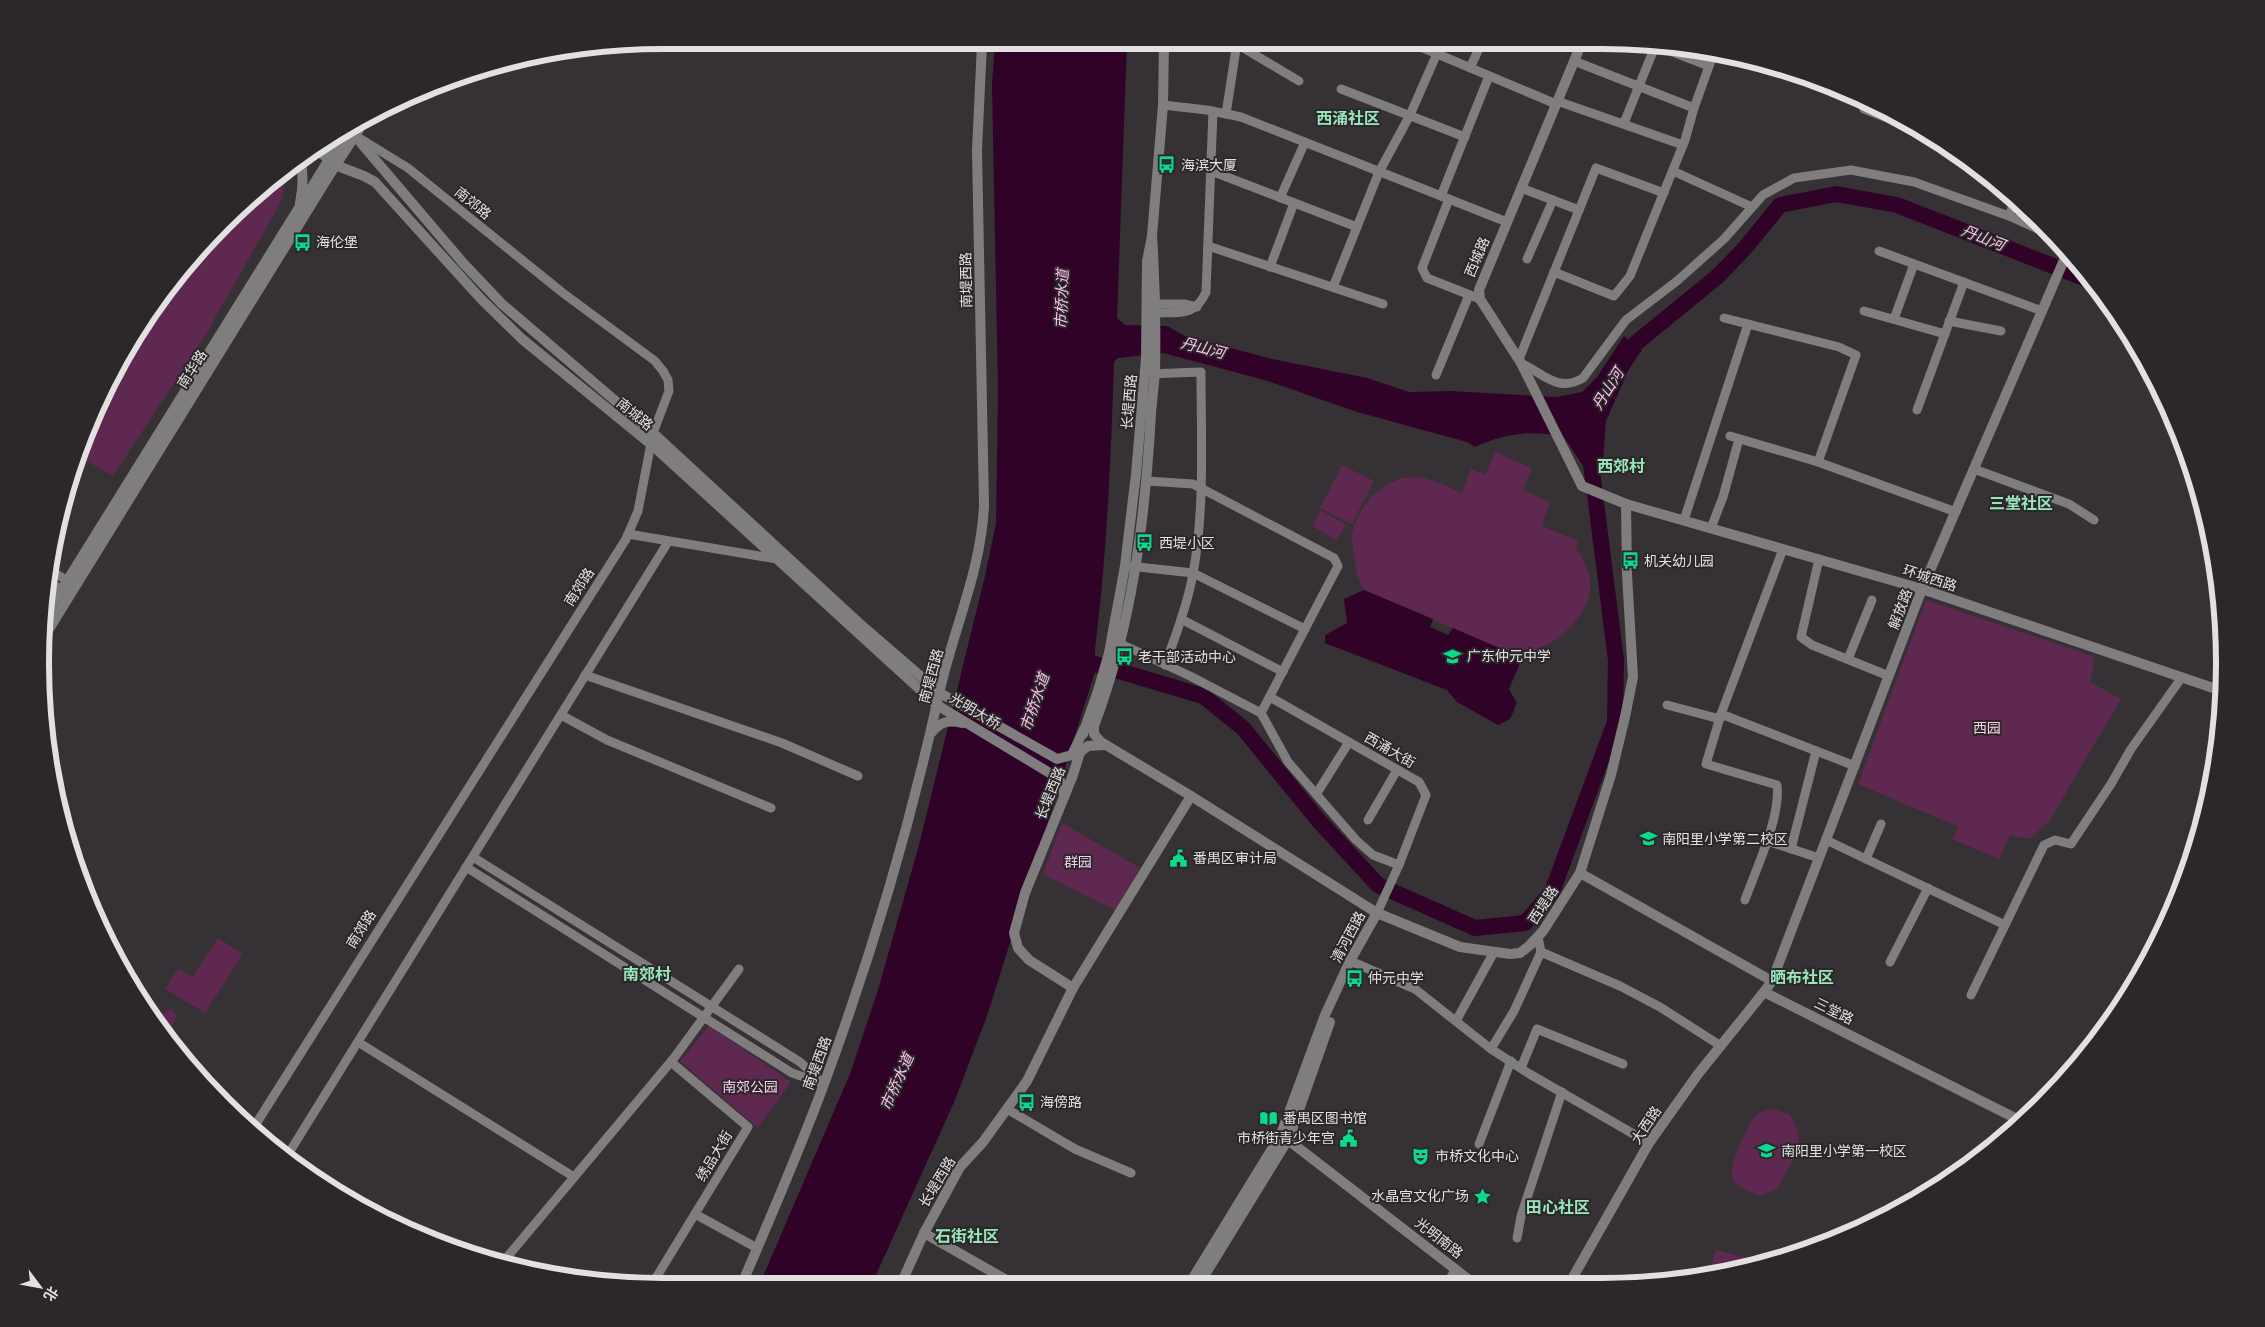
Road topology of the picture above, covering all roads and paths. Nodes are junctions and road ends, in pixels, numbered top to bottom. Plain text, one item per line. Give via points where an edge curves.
1 (982, 49) edge
2 (1164, 49) edge
3 (1234, 49) edge
4 (1245, 49) edge
5 (1425, 49) edge
6 (1439, 49) edge
7 (1479, 49) edge
8 (1579, 49) edge
9 (1651, 51) edge
10 (1437, 54) junction
11 (1677, 54) edge
12 (1711, 59) edge
13 (1574, 61) junction
14 (1709, 66) junction
15 (1470, 68) junction
16 (1489, 76) junction
17 (1299, 81) dead end
18 (1639, 86) junction
19 (1341, 89) dead end
20 (1557, 103) junction
21 (1163, 105) junction
22 (1694, 108) junction
23 (1864, 109) dead end
24 (1213, 111) junction
25 (1226, 114) junction
26 (1876, 114) edge
27 (1410, 115) junction
28 (1624, 123) junction
29 (353, 133) edge
30 (353, 133) edge
31 (348, 136) edge
32 (1465, 137) junction
33 (1305, 142) junction
34 (1683, 145) junction
35 (321, 153) edge
36 (332, 162) junction
37 (301, 168) edge
38 (1211, 171) junction
39 (1673, 171) junction
40 (1379, 172) junction
41 (1521, 188) junction
42 (1664, 193) junction
43 (1280, 198) junction
44 (1445, 198) junction
45 (1553, 200) junction
46 (1294, 203) junction
47 (2013, 206) edge
48 (1752, 208) junction
49 (299, 209) junction
50 (1579, 210) junction
51 (2009, 216) junction
52 (1507, 222) junction
53 (1356, 227) junction
54 (2035, 228) edge
55 (1152, 236) junction
56 (1208, 246) junction
57 (1879, 251) dead end
58 (1526, 258) dead end
59 (2065, 259) edge
60 (1914, 264) junction
61 (1270, 267) junction
62 (1554, 272) junction
63 (1964, 282) junction
64 (1333, 288) junction
65 (1469, 295) junction
66 (1480, 299) junction
67 (1384, 304) dead end
68 (2044, 307) junction
69 (1864, 311) dead end
70 (1153, 313) junction
71 (1724, 318) dead end
72 (1894, 319) junction
73 (1950, 321) junction
74 (1748, 324) junction
75 (2001, 331) dead end
76 (1945, 334) junction
77 (1520, 361) junction
78 (1150, 374) junction
79 (1436, 375) dead end
80 (1917, 410) dead end
81 (653, 433) junction
82 (1730, 436) dead end
83 (1740, 439) junction
84 (652, 445) junction
85 (1818, 462) junction
86 (1974, 469) junction
87 (1147, 481) junction
88 (1201, 488) junction
89 (1626, 504) junction
90 (1956, 512) junction
91 (1684, 520) junction
92 (2094, 520) dead end
93 (1711, 528) junction
94 (628, 534) junction
95 (668, 542) junction
96 (1783, 549) junction
97 (777, 559) junction
98 (1819, 559) junction
99 (1130, 566) junction
100 (1193, 573) junction
101 (55, 576) edge
102 (54, 583) edge
103 (68, 587) junction
104 (1922, 589) junction
105 (1872, 600) dead end
106 (51, 608) edge
107 (1182, 619) junction
108 (50, 625) edge
109 (1305, 629) junction
110 (1116, 651) junction
111 (1848, 659) junction
112 (1165, 665) junction
113 (1283, 672) junction
114 (585, 675) junction
115 (1889, 676) junction
116 (2182, 677) junction
117 (2215, 689) edge
118 (940, 692) junction
119 (1102, 692) junction
120 (1270, 697) junction
121 (1667, 705) dead end
122 (942, 707) junction
123 (1261, 713) junction
124 (561, 715) junction
125 (1720, 717) junction
126 (969, 724) junction
127 (931, 733) junction
128 (1349, 742) junction
129 (1105, 745) junction
130 (1816, 751) junction
131 (1076, 754) junction
132 (1855, 766) junction
133 (1397, 770) junction
134 (858, 776) dead end
135 (1317, 793) junction
136 (1064, 796) junction
137 (1192, 796) junction
138 (771, 808) dead end
139 (1368, 820) dead end
140 (1881, 824) dead end
141 (1826, 840) junction
142 (1767, 841) junction
143 (1791, 849) junction
144 (473, 857) junction
145 (1819, 858) junction
146 (1866, 859) junction
147 (1399, 865) junction
148 (466, 867) junction
149 (1580, 873) junction
150 (1928, 888) junction
151 (1745, 900) dead end
152 (1377, 913) junction
153 (2005, 925) junction
154 (1538, 937) junction
155 (1494, 952) junction
156 (1541, 952) junction
157 (1890, 962) dead end
158 (1355, 963) junction
159 (738, 969) dead end
160 (1772, 981) junction
161 (1073, 988) junction
162 (1764, 992) junction
163 (1971, 995) dead end
164 (712, 1006) junction
165 (704, 1018) junction
166 (1456, 1021) junction
167 (358, 1042) junction
168 (1721, 1046) junction
169 (1491, 1049) junction
170 (671, 1062) junction
171 (1511, 1062) junction
172 (1623, 1064) dead end
173 (1521, 1068) junction
174 (824, 1084) junction
175 (1562, 1092) junction
176 (1007, 1109) junction
177 (2015, 1118) edge
178 (256, 1124) edge
179 (1284, 1137) junction
180 (1649, 1143) junction
181 (1479, 1144) dead end
182 (290, 1152) edge
183 (1130, 1173) dead end
184 (574, 1177) junction
185 (695, 1214) junction
186 (924, 1234) junction
187 (1517, 1238) dead end
188 (757, 1248) junction
189 (507, 1258) edge
190 (1456, 1270) junction
191 (656, 1278) edge
192 (744, 1278) edge
193 (904, 1278) edge
194 (1003, 1278) edge
195 (1193, 1278) edge
196 (1203, 1278) edge
197 (1451, 1278) edge
198 (1467, 1278) edge
199 (1573, 1278) edge

1 - 118 street, 南堤西路 via 977,150 983,530
2 - 21 street, 长堤西路
3 - 25 street
4 - 17 street
5 - 10 street
6 - 10 street
7 - 15 street
8 - 13 street, 西城路
9 - 18 street
10 - 15 street
10 - 27 street
11 - 14 street
12 - 14 street
13 - 18 street
13 - 20 street, 西城路
14 - 22 street
15 - 16 street
16 - 20 street
16 - 32 street
18 - 22 street
18 - 28 street
19 - 27 street
20 - 28 street
20 - 41 street, 西城路
21 - 24 street
21 - 55 street, 长堤西路
22 - 34 street
23 - 26 street
24 - 25 street
24 - 38 street
25 - 33 street
27 - 32 street
27 - 40 street
28 - 34 street
29 - 81 street, 南城路 via 489,290 524,324
30 - 81 street, 南郊路 via 408,168 563,293 655,361 668,380 668,391
31 - 36 street, 南华路
32 - 44 street
33 - 40 street
33 - 43 street
34 - 39 street
35 - 36 street, 南城路
36 - 49 street, 南华路
36 - 84 street, 南城路 via 375,182 503,321
36 - 103 street, 南华路
37 - 49 street
38 - 43 street
38 - 56 street
39 - 42 street
39 - 48 street
40 - 44 street
40 - 53 street
41 - 45 street
41 - 52 street, 西城路
42 - 50 street via 1596,168
42 - 62 street via 1630,276 1614,296
43 - 46 street
44 - 52 street
44 - 65 street via 1422,268 1427,278
45 - 50 street
45 - 58 street
46 - 53 street
46 - 61 street
47 - 51 street
48 - 51 street via 1763,195 1794,178 1851,170 1914,182
48 - 77 street via 1677,282 1626,320 1583,378 1573,384 1560,384
49 - 103 street, 南华路
50 - 62 street
51 - 54 street
52 - 66 street, 西城路 via 1478,290
53 - 64 street
55 - 70 street, 长堤西路
55 - 70 street, 长堤西路 via 1147,261
56 - 61 street
56 - 70 street via 1206,292 1201,303 1188,312
57 - 60 street
59 - 68 street, 解放路
60 - 63 street
60 - 72 street
61 - 64 street
62 - 77 street
63 - 68 street
63 - 73 street
64 - 67 street
65 - 66 street
65 - 79 street
66 - 77 street, 西城路
68 - 86 street, 解放路
69 - 72 street
70 - 78 street, 长堤西路
71 - 74 street
72 - 76 street
73 - 75 street
73 - 76 street
74 - 85 street via 1839,347 1856,355
74 - 91 street
76 - 80 street
77 - 89 street, 西城路 via 1582,486
78 - 87 street, 长堤西路
78 - 88 street via 1201,372
78 - 99 street, 长堤西路
81 - 84 street, 南郊路
81 - 118 street, 南城路 via 859,623
82 - 83 street
83 - 85 street
83 - 93 street
84 - 94 street, 南郊路 via 638,511
84 - 97 street, 南城路
85 - 90 street
86 - 90 street, 解放路
86 - 92 street via 2069,504
87 - 88 street via 1193,484
87 - 99 street, 长堤西路
88 - 100 street
88 - 109 street via 1334,558 1338,566
89 - 91 street, 环城西路
89 - 149 street, 西堤路 via 1633,677 1611,775
90 - 104 street, 解放路
91 - 93 street, 环城西路
93 - 96 street, 环城西路
94 - 95 street
94 - 178 street, 南郊路
95 - 97 street
95 - 114 street
96 - 98 street, 环城西路
96 - 125 street
97 - 122 street, 南城路
98 - 104 street, 环城西路
98 - 111 street via 1801,637 1812,645
99 - 100 street
99 - 110 street, 长堤西路
100 - 107 street
100 - 109 street
101 - 103 street
102 - 103 street
103 - 106 street, 南华路
103 - 108 street, 南华路
104 - 115 street, 解放路
104 - 116 street, 环城西路
105 - 111 street
107 - 112 street
107 - 113 street
109 - 113 street
110 - 112 street
110 - 119 street, 长堤西路
111 - 115 street
112 - 123 street
113 - 120 street
114 - 124 street
114 - 134 street via 782,743
115 - 132 street, 解放路
116 - 117 street, 环城西路
116 - 153 street via 2131,749 2071,844 2055,840 2044,845
118 - 122 street, 南堤西路
118 - 131 street, 光明大桥 via 1053,758 1060,760
119 - 129 street, 长堤西路 via 1094,731 1097,740
119 - 131 street, 长堤西路
120 - 123 street
120 - 128 street, 西涌大街
121 - 125 street
122 - 126 street, 光明大桥
122 - 127 street, 南堤西路
123 - 135 street via 1288,762
124 - 138 street via 607,740
124 - 144 street
125 - 130 street
125 - 142 street via 1706,764 1777,785 1778,795
126 - 127 street via 943,722
126 - 136 street, 光明大桥 via 1058,778
127 - 174 street, 南堤西路 via 899,854
128 - 133 street, 西涌大街
128 - 135 street
129 - 131 street, 光明大桥 via 1088,746
129 - 137 street, 西堤路
130 - 132 street
130 - 143 street
131 - 136 street, 长堤西路
132 - 141 street, 解放路
133 - 139 street
133 - 147 street, 西涌大街 via 1419,782 1426,795
135 - 147 street via 1356,840 1373,855
136 - 161 street, 长堤西路 via 1025,894 1014,933 1018,948 1029,960
137 - 152 street, 西堤路
137 - 161 street
140 - 146 street
141 - 145 street, 解放路
141 - 146 street
142 - 143 street
142 - 151 street
143 - 145 street
144 - 148 street
144 - 164 street
145 - 160 street, 解放路
146 - 150 street
147 - 152 street, 西涌大街
148 - 165 street
148 - 167 street
149 - 154 street, 西堤路
149 - 160 street
150 - 153 street
150 - 157 street
152 - 155 street, 西堤路 via 1460,947
152 - 158 street, 清河西路
152 - 179 street, 清河西路 via 1325,1015
153 - 163 street
154 - 155 street, 西堤路 via 1518,954
154 - 156 street
155 - 166 street
156 - 168 street via 1620,986
156 - 169 street via 1514,1011
158 - 166 street via 1416,989
158 - 179 street, 清河西路
159 - 164 street
160 - 162 street
161 - 176 street, 长堤西路 via 1027,1081
162 - 168 street, 大西路
162 - 177 street, 三堂路
164 - 165 street
164 - 174 street via 800,1062
165 - 170 street
165 - 174 street via 792,1073
166 - 169 street
167 - 182 street
167 - 184 street
168 - 180 street, 大西路
169 - 171 street
170 - 184 street
170 - 185 street, 绣品大街 via 748,1127
171 - 173 street
171 - 181 street
172 - 173 street via 1537,1029
173 - 175 street
174 - 188 street, 南堤西路
175 - 180 street
175 - 187 street
176 - 183 street via 1075,1149
176 - 186 street, 长堤西路 via 960,1167
179 - 190 street, 光明南路
179 - 195 street, 清河西路
179 - 196 street, 清河西路
180 - 199 street, 大西路
184 - 189 street
185 - 188 street
185 - 191 street, 绣品大街
186 - 193 street, 长堤西路
186 - 194 street
188 - 192 street, 南堤西路
190 - 197 street
190 - 198 street, 光明南路

